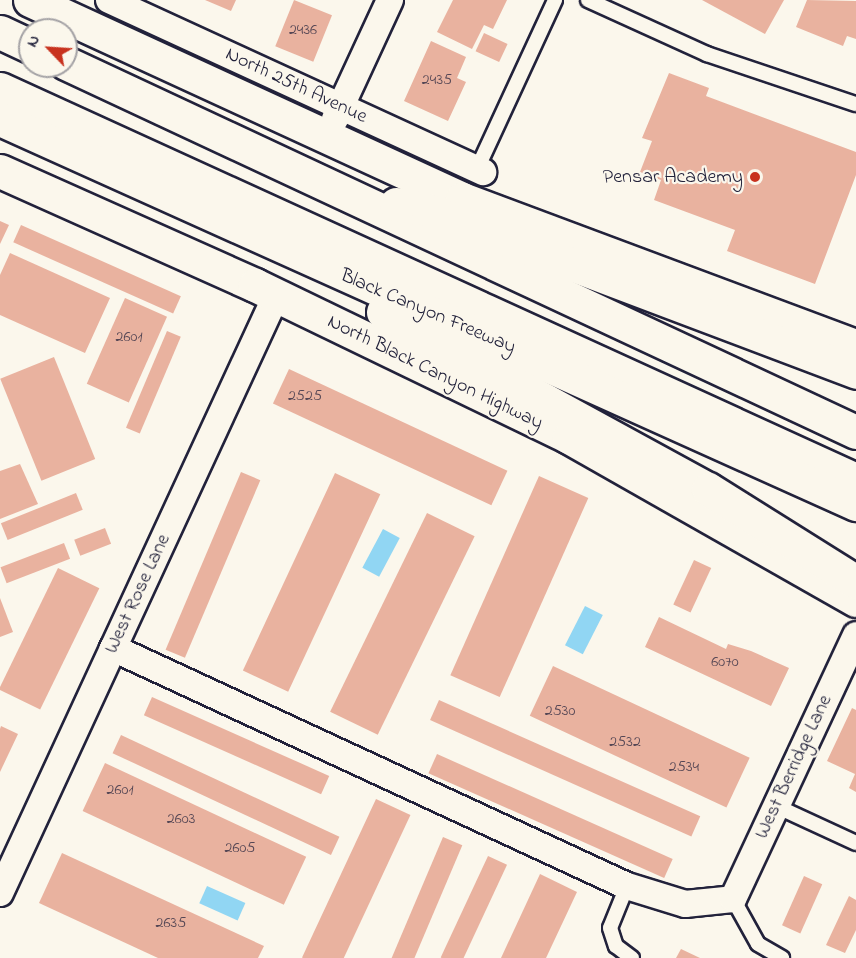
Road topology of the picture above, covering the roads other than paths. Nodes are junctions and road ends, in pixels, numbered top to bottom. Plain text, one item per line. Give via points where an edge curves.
1 (30, 0) edge
2 (109, 0) edge
3 (390, 0) edge
4 (555, 0) edge
5 (588, 0) edge
6 (0, 32) edge
7 (18, 40) edge
8 (0, 67) edge
9 (78, 69) edge
10 (0, 89) edge
11 (856, 104) edge
12 (341, 106) junction
13 (0, 119) edge
14 (327, 135) junction
15 (0, 171) edge
16 (480, 171) joint
17 (341, 194) junction
18 (315, 264) junction
19 (276, 296) junction
20 (856, 346) edge
21 (856, 372) edge
22 (856, 432) edge
23 (856, 457) edge
24 (856, 480) edge
25 (856, 504) edge
26 (856, 582) edge
27 (856, 600) edge
28 (856, 635) edge
29 (112, 648) junction
30 (776, 806) junction
31 (856, 843) edge
32 (627, 886) junction
33 (0, 893) edge
34 (733, 899) junction
35 (632, 958) edge
36 (782, 958) edge

1 - 14 main road
2 - 12 street, North 25th Avenue
3 - 12 street
4 - 16 lane
5 - 11 lane via 707,54
6 - 7 main road
8 - 23 main road
9 - 17 main road
10 - 24 main road
12 - 14 street
12 - 16 street, North 25th Avenue
13 - 18 main road, Black Canyon Freeway
14 - 20 main road via 462,199
15 - 19 main road, North Black Canyon Highway
17 - 21 main road via 428,210
17 - 22 main road
18 - 25 main road, Black Canyon Freeway
18 - 26 main road via 396,321 708,489
19 - 27 main road, North Black Canyon Highway via 569,437
19 - 29 street, West Rose Lane
28 - 30 street, West Berridge Lane
29 - 32 street
29 - 33 street, West Rose Lane
30 - 31 lane
30 - 34 street, West Berridge Lane
32 - 34 street via 685,904
32 - 35 lane via 610,928 616,946
34 - 36 lane via 758,944

